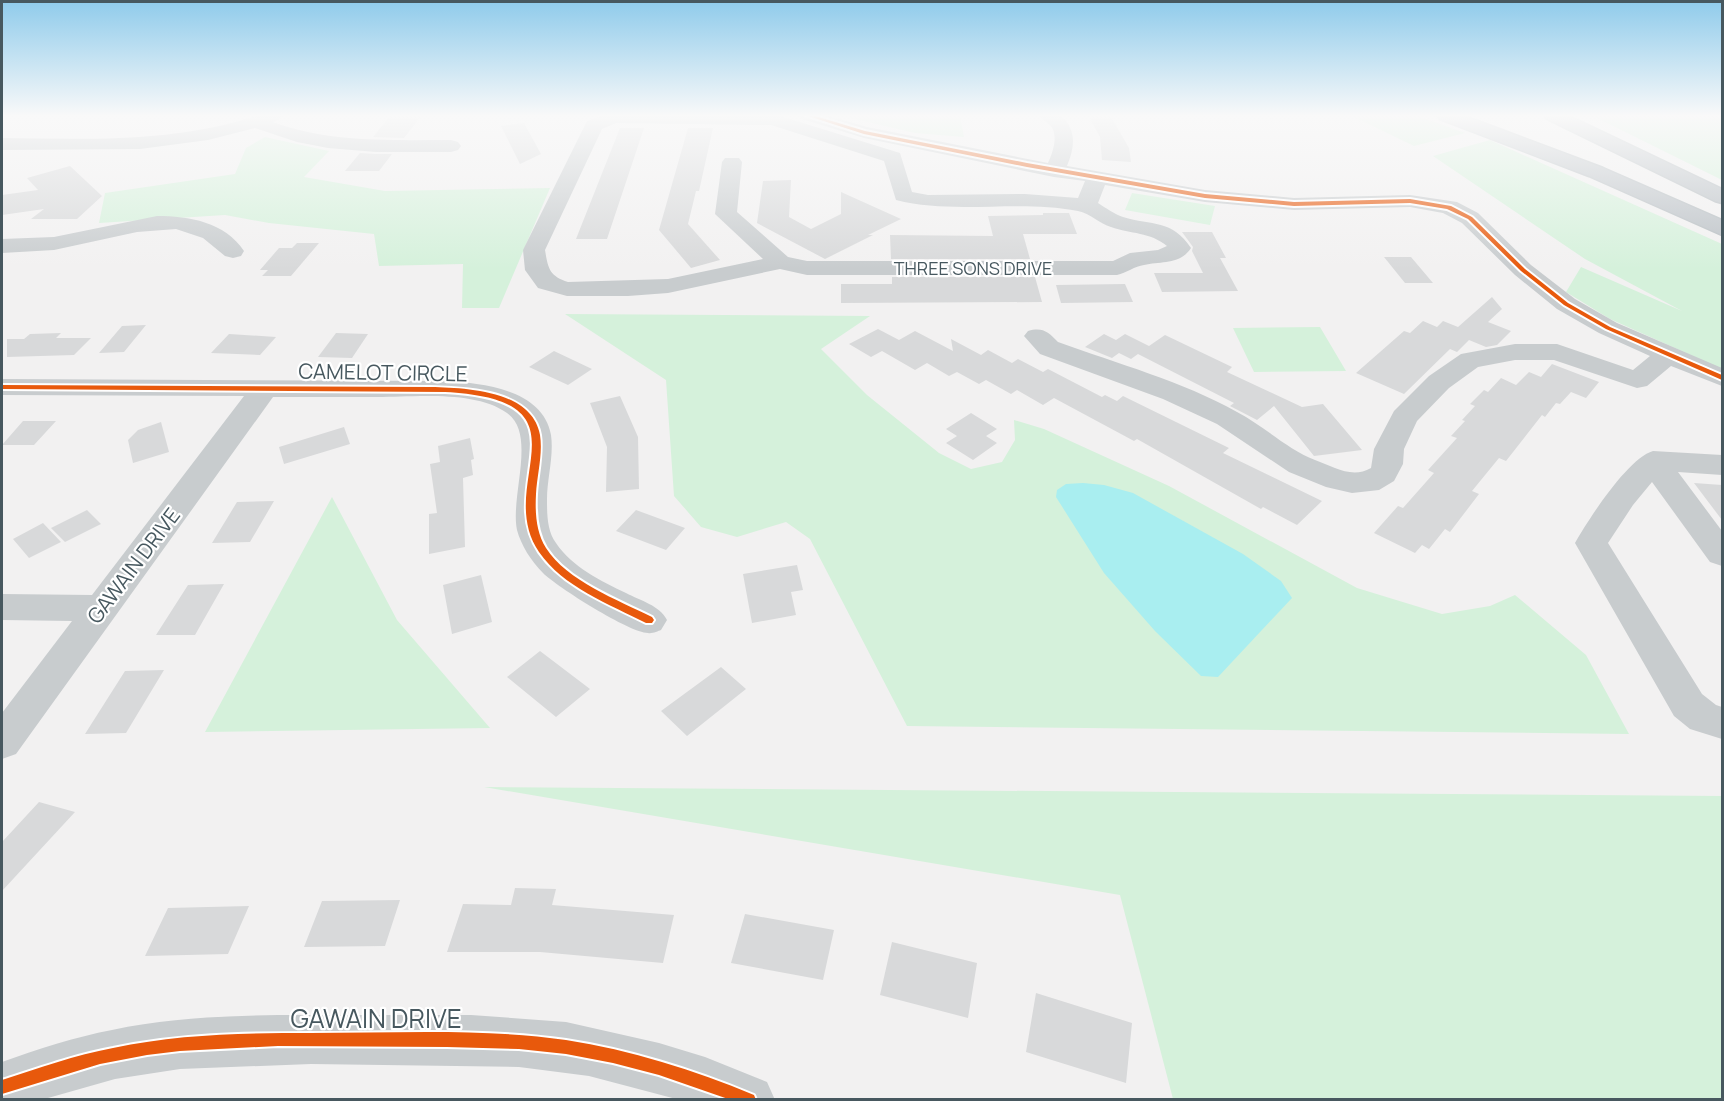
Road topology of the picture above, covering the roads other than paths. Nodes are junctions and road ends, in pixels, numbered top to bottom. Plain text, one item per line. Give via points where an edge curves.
1 (573, 166) edge
2 (731, 166) edge
3 (895, 166) edge
4 (1031, 166) edge
5 (1057, 166) edge
6 (1581, 166) edge
7 (1658, 166) edge
8 (1054, 171) junction
9 (1097, 178) junction
10 (1722, 198) edge
11 (1086, 205) junction
12 (1118, 222) junction
13 (1722, 228) edge
14 (11, 246) edge
15 (233, 251) dead end
16 (1138, 258) junction
17 (780, 262) junction
18 (1037, 336) dead end
19 (1668, 355) junction
20 (1722, 378) edge
21 (2, 387) edge
22 (264, 389) junction
23 (1653, 461) junction
24 (1722, 465) edge
25 (1722, 554) edge
26 (2, 607) edge
27 (103, 608) junction
28 (650, 620) dead end
29 (1722, 723) edge
30 (2, 742) edge
31 (2, 1087) edge
32 (749, 1100) edge

1 - 17 street, THREE SONS DRIVE via 534,250 537,270 546,283 567,289 668,286
2 - 17 street, THREE SONS DRIVE via 726,214
3 - 11 street, THREE SONS DRIVE via 903,196 928,201 1026,200
4 - 8 street
5 - 8 street
6 - 13 highway
7 - 10 highway
8 - 9 street
9 - 11 street
9 - 19 street via 1259,202 1410,201 1449,207 1470,218 1522,270 1566,304
11 - 12 street, THREE SONS DRIVE
12 - 16 street
12 - 16 street, THREE SONS DRIVE via 1151,226 1174,239 1180,248 1163,257
14 - 15 street via 59,243 131,225 176,224 211,233
16 - 17 street, THREE SONS DRIVE via 1118,268 848,270
18 - 19 street via 1048,348 1127,375 1227,418 1300,465 1337,480 1368,483 1383,474 1389,449 1404,417 1439,382 1470,360 1515,352 1557,352 1637,380
19 - 20 street
21 - 22 street, CAMELOT CIRCLE
22 - 27 street, GAWAIN DRIVE
22 - 28 street, CAMELOT CIRCLE via 453,390 509,402 521,410 535,432 531,496 535,535 558,567 573,579
23 - 24 street
23 - 25 street
23 - 29 street via 1622,497 1591,543 1688,705 1704,718
26 - 27 street
27 - 30 street, GAWAIN DRIVE
31 - 32 street, GAWAIN DRIVE via 115,1054 198,1044 276,1039 479,1040 565,1047 632,1061

